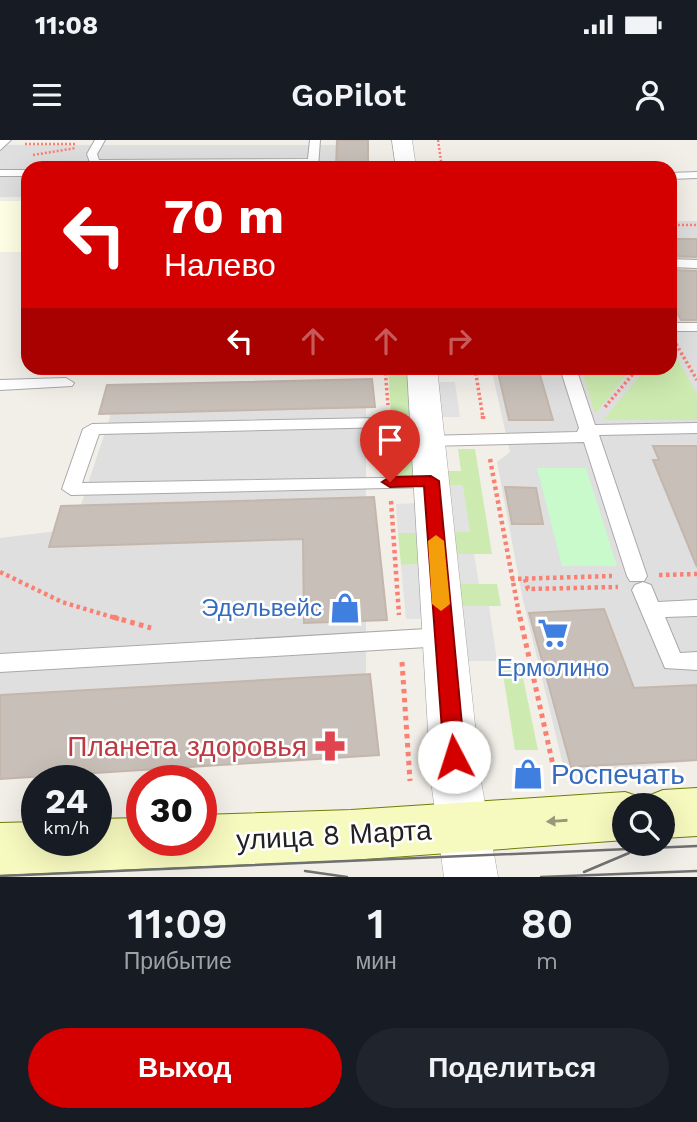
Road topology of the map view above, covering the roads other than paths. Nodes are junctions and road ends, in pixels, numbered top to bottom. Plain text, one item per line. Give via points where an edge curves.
1 (5, 140) edge
2 (315, 140) edge
3 (402, 140) edge
4 (99, 142) edge
5 (0, 147) edge
6 (95, 161) edge
7 (314, 161) edge
8 (405, 161) edge
9 (0, 173) edge
10 (21, 173) edge
11 (697, 175) edge
12 (677, 176) edge
13 (677, 264) edge
14 (697, 264) edge
15 (677, 327) edge
16 (697, 327) edge
17 (422, 375) edge
18 (570, 375) edge
19 (66, 383) dead end
20 (0, 385) edge
21 (697, 428) edge
22 (587, 430) junction
23 (426, 431) junction
24 (431, 481) junction
25 (644, 592) junction
26 (697, 608) edge
27 (444, 637) junction
28 (697, 661) edge
29 (0, 663) edge
30 (697, 812) edge
31 (675, 813) edge
32 (612, 819) edge
33 (0, 849) edge
34 (467, 853) edge

1 - 5 lane
2 - 7 lane
3 - 8 street
4 - 6 lane via 92,154
9 - 10 lane
11 - 12 lane
13 - 14 lane
15 - 16 lane
17 - 23 street
18 - 22 lane
19 - 20 lane
21 - 22 lane
22 - 23 lane via 582,437 487,441
22 - 25 lane
23 - 24 street
23 - 24 lane via 92,429 71,489
24 - 27 street
25 - 26 lane
25 - 28 lane via 673,662
27 - 29 lane
27 - 34 street
30 - 31 main road
32 -> 34 main road, улица 8 Марта
33 - 34 main road, улица 8 Марта

